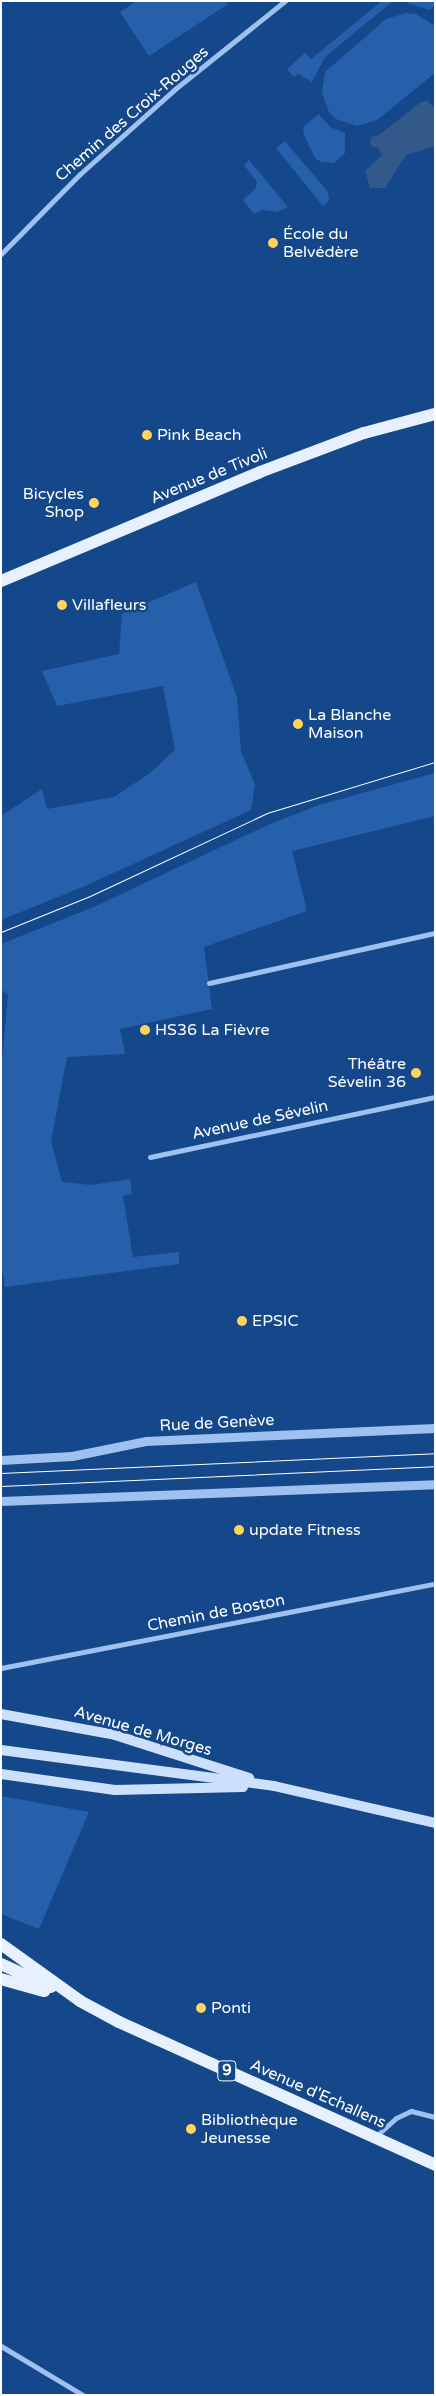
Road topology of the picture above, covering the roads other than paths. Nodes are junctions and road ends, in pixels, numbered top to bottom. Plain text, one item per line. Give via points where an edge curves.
1 (285, 1) edge
2 (1, 254) edge
3 (435, 414) edge
4 (1, 581) edge
5 (435, 933) edge
6 (209, 983) dead end
7 (435, 1097) edge
8 (150, 1157) dead end
9 (435, 1428) edge
10 (1, 1460) edge
11 (435, 1484) edge
12 (1, 1501) edge
13 (435, 1584) edge
14 (1, 1668) edge
15 (1, 1714) edge
16 (1, 1750) edge
17 (1, 1774) edge
18 (274, 1786) junction
19 (435, 1823) edge
20 (1, 1944) edge
21 (1, 1964) edge
22 (1, 1979) edge
23 (80, 2001) junction
24 (435, 2117) edge
25 (375, 2137) junction
26 (435, 2166) edge
27 (1, 2346) edge
28 (82, 2395) edge

1 - 2 street, Chemin des Croix-Rouges via 175,88 80,174
3 - 4 main road, Avenue de Tivoli via 364,434 260,472
5 - 6 street
7 - 8 street, Avenue de Sévelin
9 - 10 street, Rue de Genève via 146,1441 72,1456
11 - 12 street
13 - 14 street, Chemin de Boston
15 - 18 main road, Avenue de Morges via 115,1735
16 - 18 main road, Avenue de Morges
17 - 18 main road, Avenue de Morges via 115,1790
18 - 19 main road, Avenue de Morges
20 - 23 main road, Avenue d'Echallens / 9
21 - 23 main road, 9
22 - 23 main road, Avenue d'Echallens / 9
23 - 25 main road, Avenue d'Echallens / 9 via 133,2029
24 - 25 street via 411,2111 396,2118
25 - 26 main road, Avenue d'Echallens / 9
27 - 28 street

